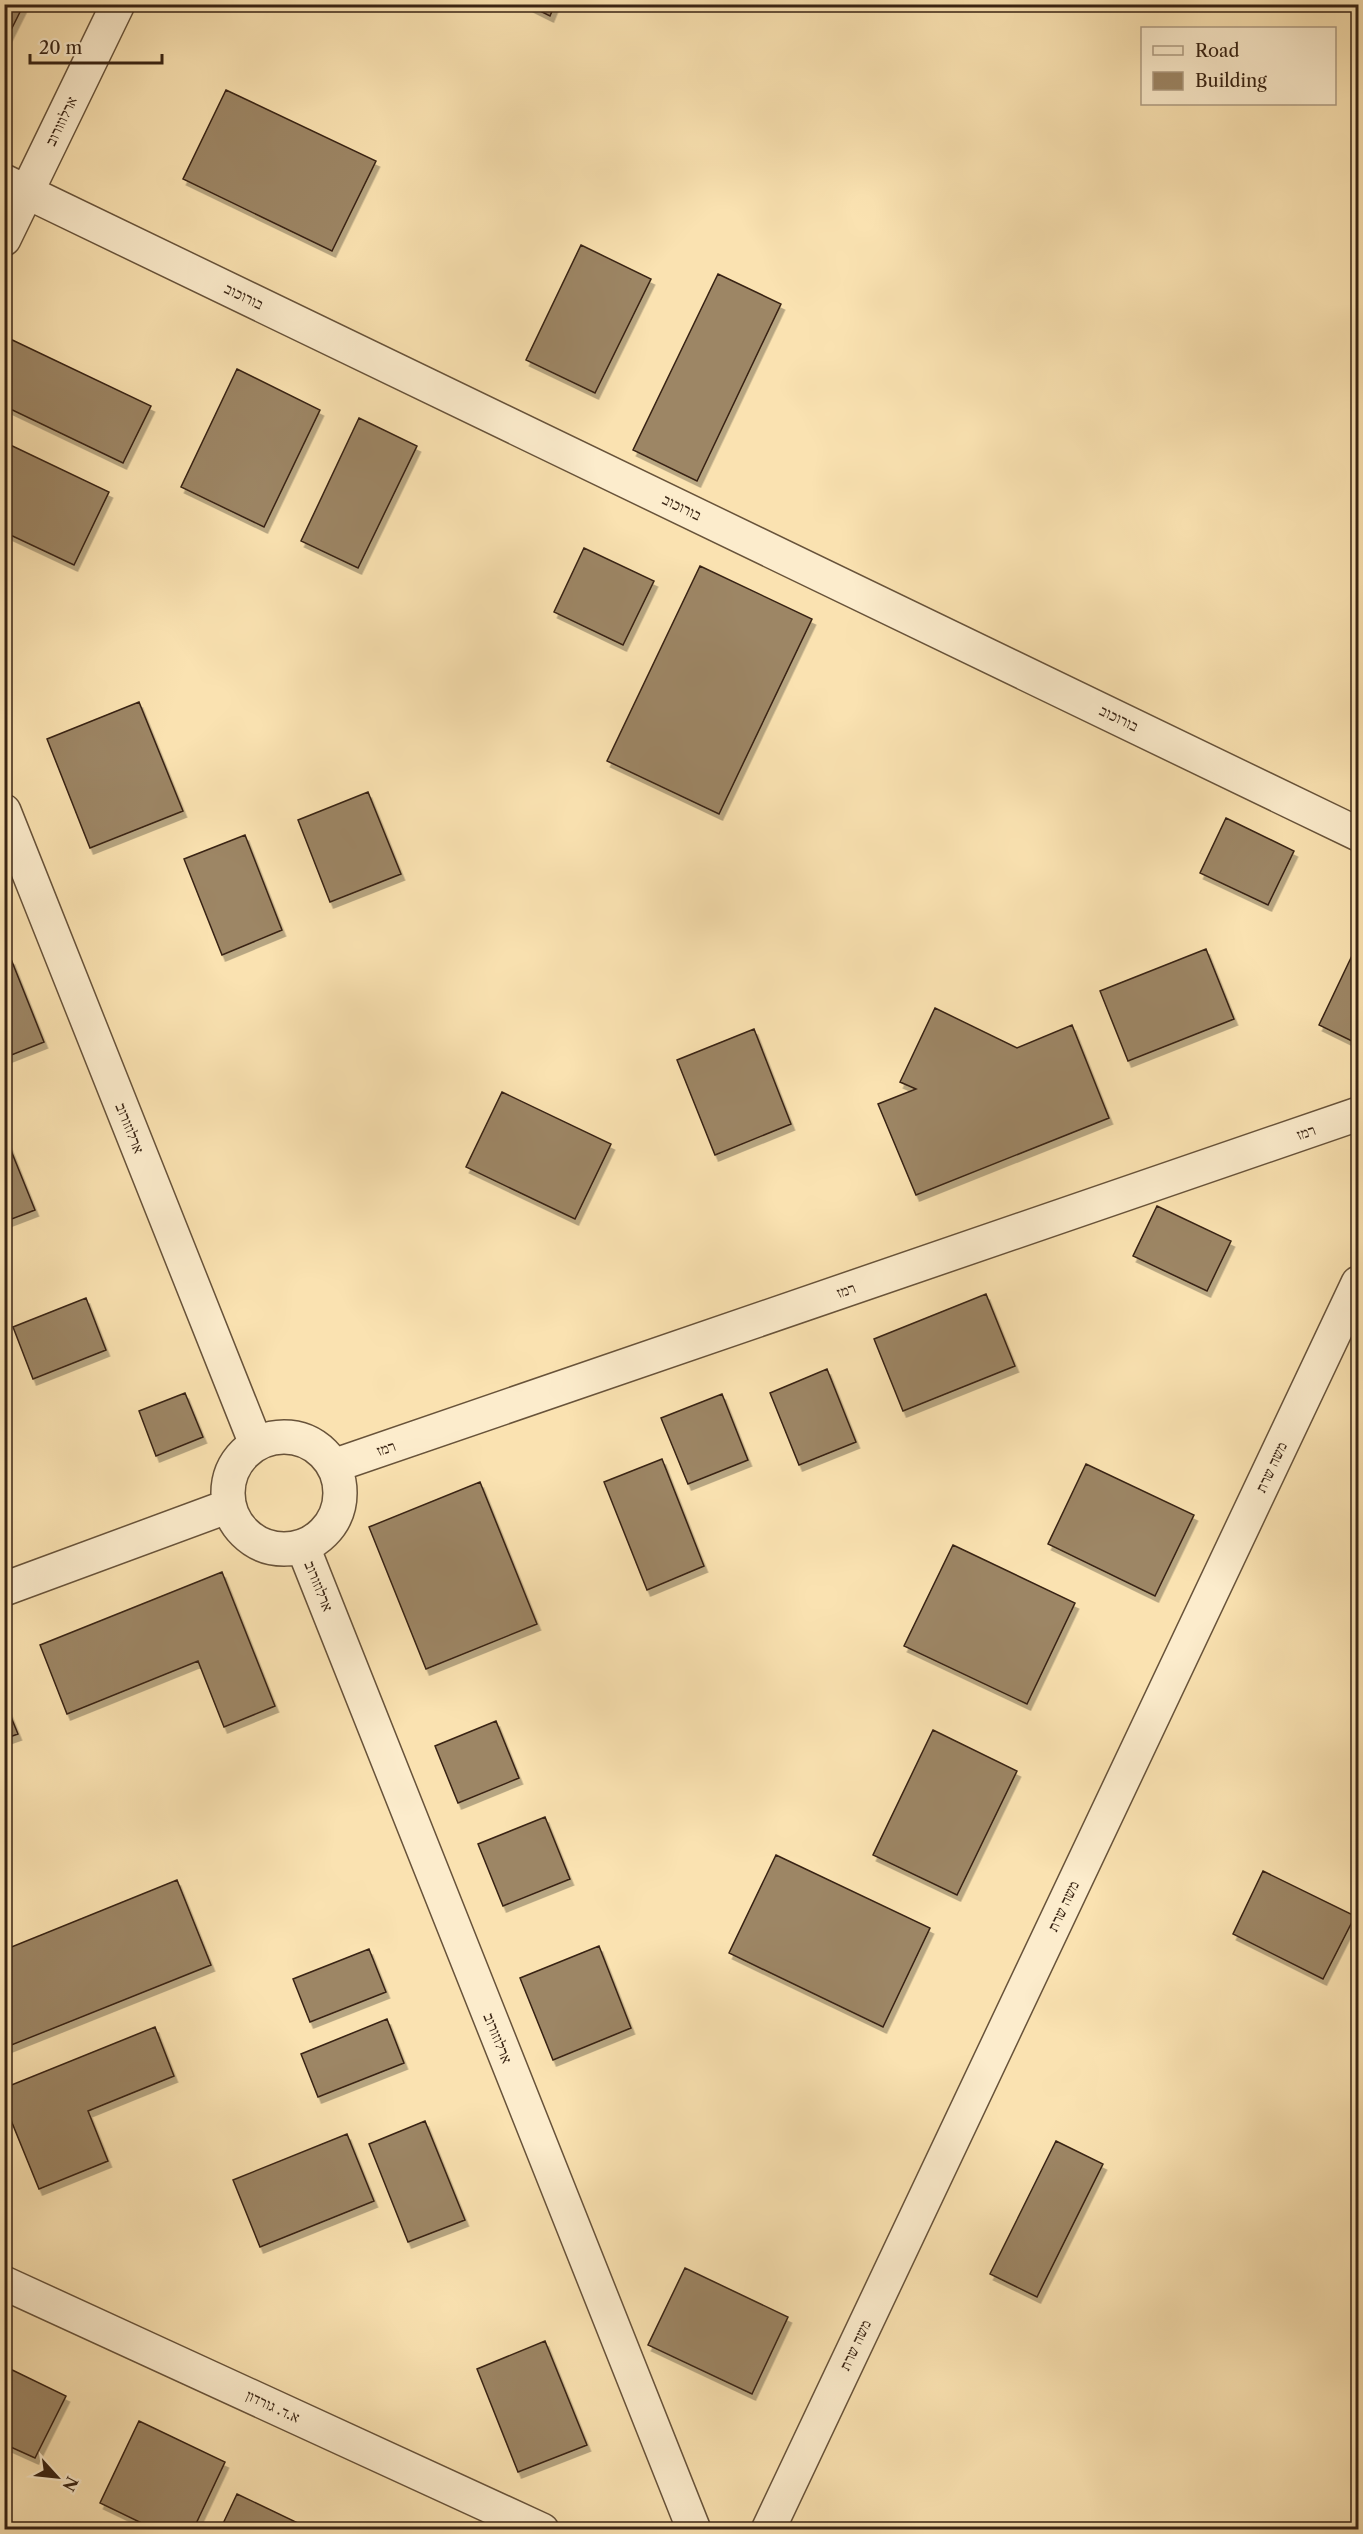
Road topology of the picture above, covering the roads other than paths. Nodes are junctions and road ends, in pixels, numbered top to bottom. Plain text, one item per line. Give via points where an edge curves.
1 (118, 4) edge
2 (15, 186) edge
3 (4, 239) edge
4 (4, 811) edge
5 (1359, 834) edge
6 (1359, 1114) edge
7 (1359, 1283) edge
8 (256, 1444) junction
9 (333, 1466) junction
10 (229, 1506) junction
11 (303, 1547) junction
12 (4, 1590) edge
13 (4, 2283) edge
14 (542, 2529) edge
15 (694, 2529) edge
16 (768, 2529) edge

1 - 2 street, ארלוזורוב
2 - 3 street, ארלוזורוב
2 - 5 street, בורוכוב
4 - 8 street, ארלוזורוב
6 - 9 street, רמז
7 - 16 street, משה שרת
8 - 9 street via 291,1437 323,1452
8 - 10 street via 242,1455 232,1471
9 - 11 street via 340,1485 336,1514 320,1537
10 - 11 street via 248,1537 265,1547
10 - 12 street
11 - 15 street, ארלוזורוב
13 - 14 street, א.ד. גורדון

